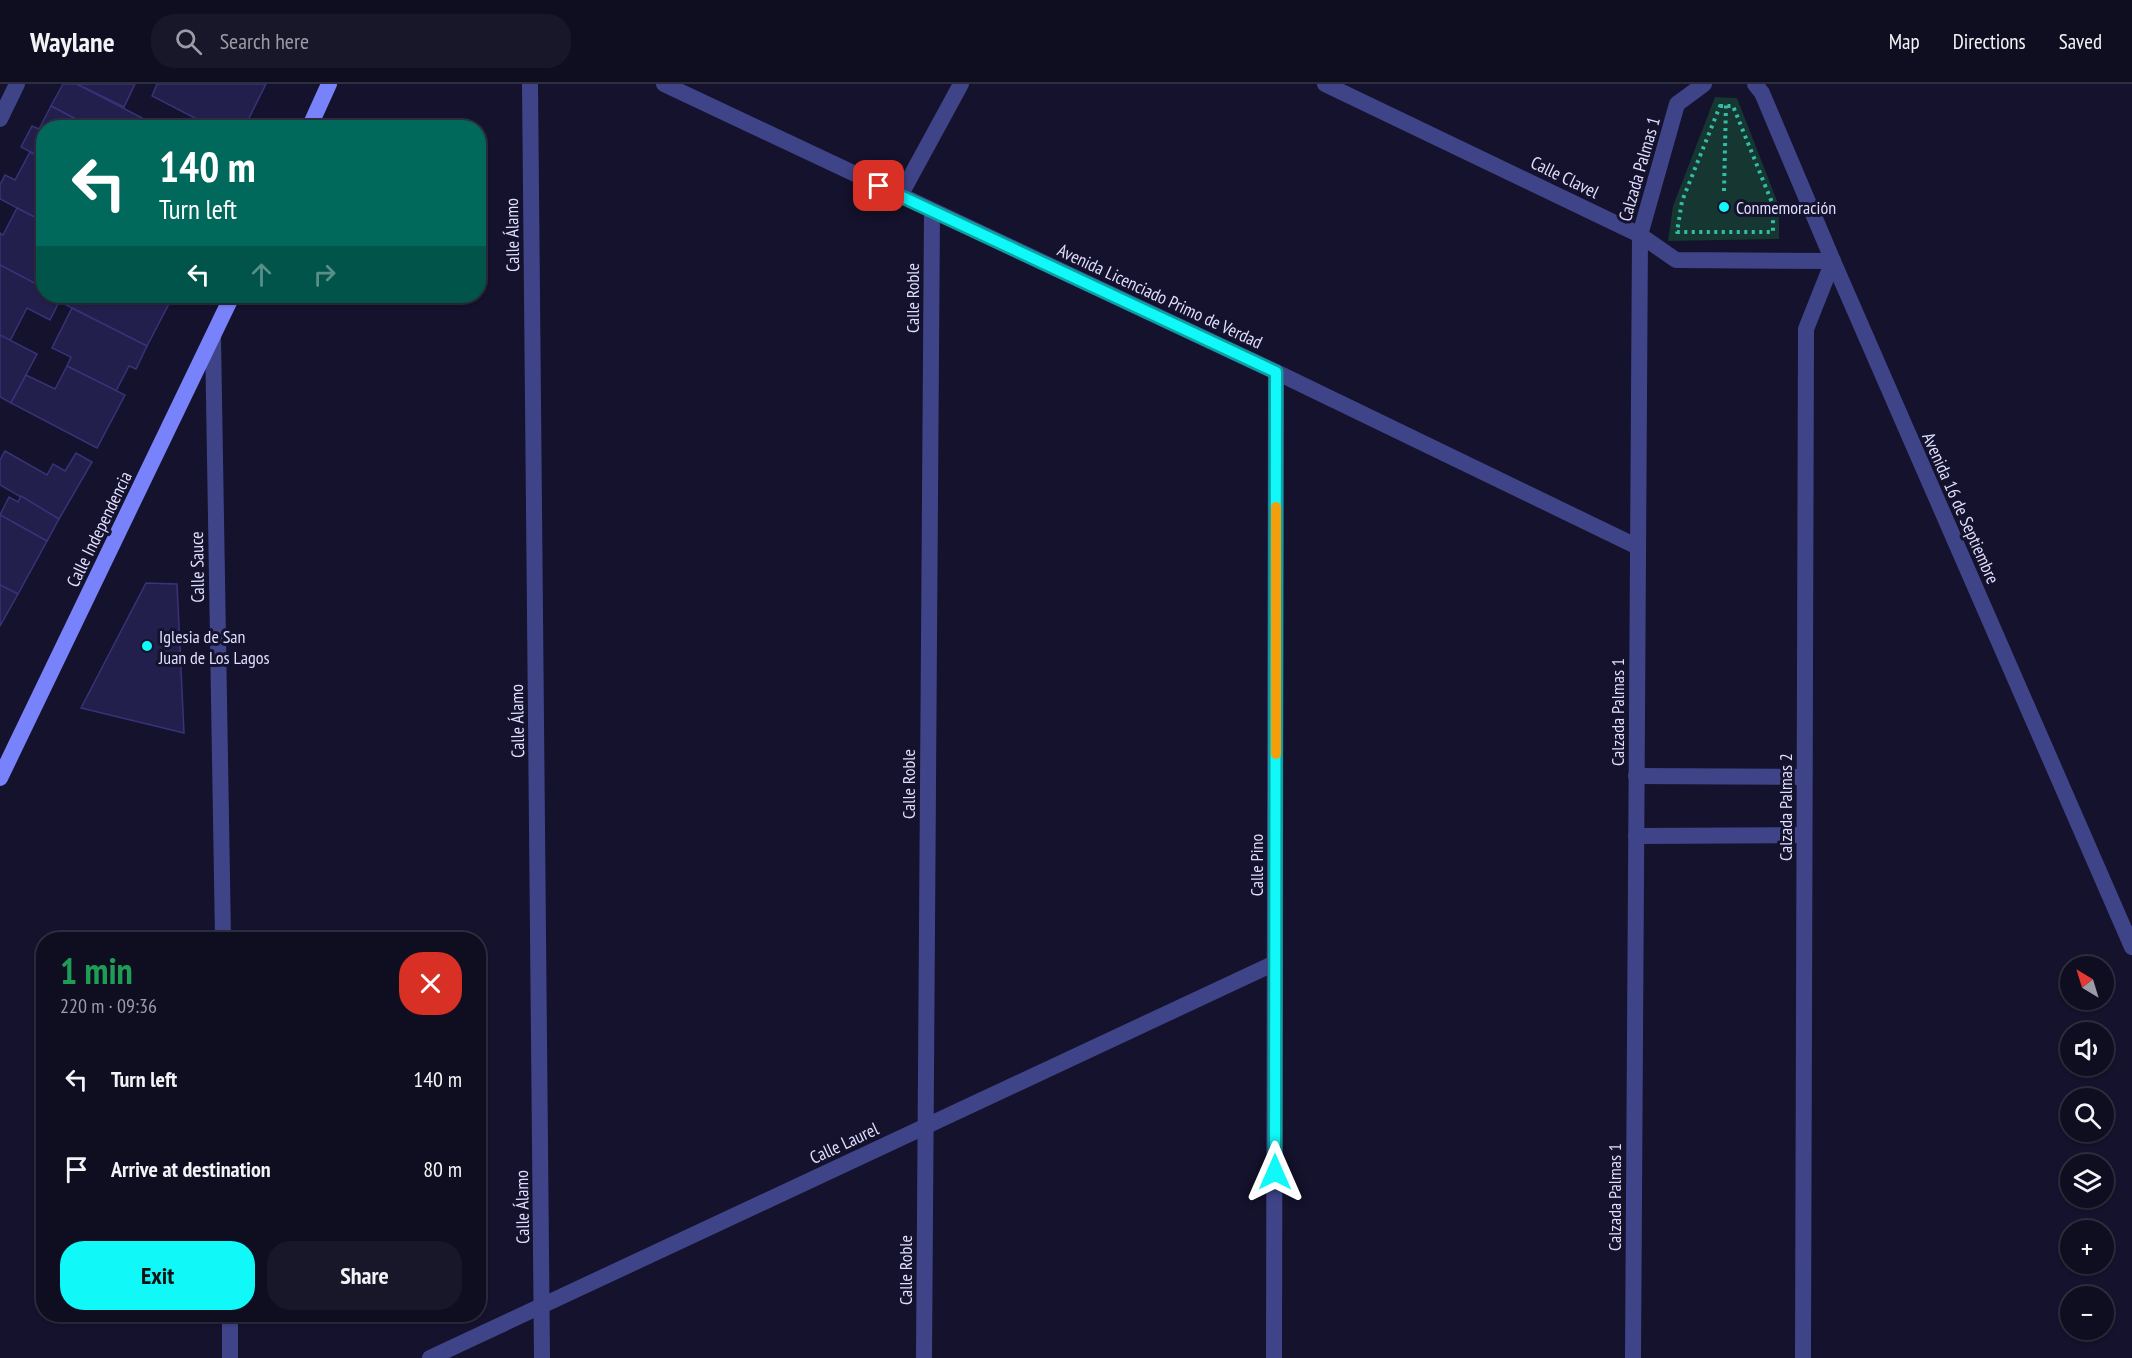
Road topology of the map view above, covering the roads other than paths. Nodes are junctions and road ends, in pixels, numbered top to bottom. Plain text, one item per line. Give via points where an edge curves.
1 (17, 84) edge
2 (329, 84) edge
3 (530, 84) edge
4 (664, 84) edge
5 (961, 84) edge
6 (1325, 84) edge
7 (1704, 84) edge
8 (1755, 84) edge
9 (0, 119) edge
10 (313, 120) edge
11 (900, 196) junction
12 (932, 211) junction
13 (1640, 235) junction
14 (1833, 261) junction
15 (229, 303) edge
16 (213, 338) junction
17 (1276, 372) junction
18 (1638, 547) junction
19 (1636, 776) junction
20 (1804, 777) junction
21 (0, 778) edge
22 (1804, 835) junction
23 (1636, 836) junction
24 (223, 932) edge
25 (2132, 947) edge
26 (1275, 963) junction
27 (925, 1127) junction
28 (543, 1305) junction
29 (230, 1322) edge
30 (230, 1358) edge
31 (430, 1358) edge
32 (542, 1358) edge
33 (924, 1358) edge
34 (1274, 1358) edge
35 (1633, 1358) edge
36 (1803, 1358) edge

1 - 9 street
2 - 10 main road
3 - 28 street, Calle Álamo
4 - 11 street, Avenida Licenciado Primo de Verdad
5 - 11 street
6 - 13 street, Calle Clavel
7 - 13 street, Calzada Palmas 1 via 1677,104
8 - 14 street, Avenida 16 de Septiembre
11 - 12 street, Avenida Licenciado Primo de Verdad
12 - 17 street, Avenida Licenciado Primo de Verdad
12 - 27 street, Calle Roble
13 - 14 street, Calle Clavel via 1676,260
13 - 18 street, Calzada Palmas 1
14 - 20 street, Calzada Palmas 2 via 1806,329
14 - 25 street, Avenida 16 de Septiembre
15 - 16 main road, Calle Independencia
16 - 21 main road, Calle Independencia
16 - 24 street, Calle Sauce
17 - 18 street, Avenida Licenciado Primo de Verdad
17 - 26 street, Calle Pino
18 - 19 street, Calzada Palmas 1
19 - 20 street
19 - 23 street, Calzada Palmas 1
20 - 22 street, Calzada Palmas 2
22 - 23 street
22 - 36 street, Calzada Palmas 2
23 - 35 street, Calzada Palmas 1
26 - 27 street, Calle Laurel
26 - 34 street, Calle Pino
27 - 28 street, Calle Laurel
27 - 33 street, Calle Roble
28 - 31 street, Calle Laurel
28 - 32 street, Calle Álamo
29 - 30 street

